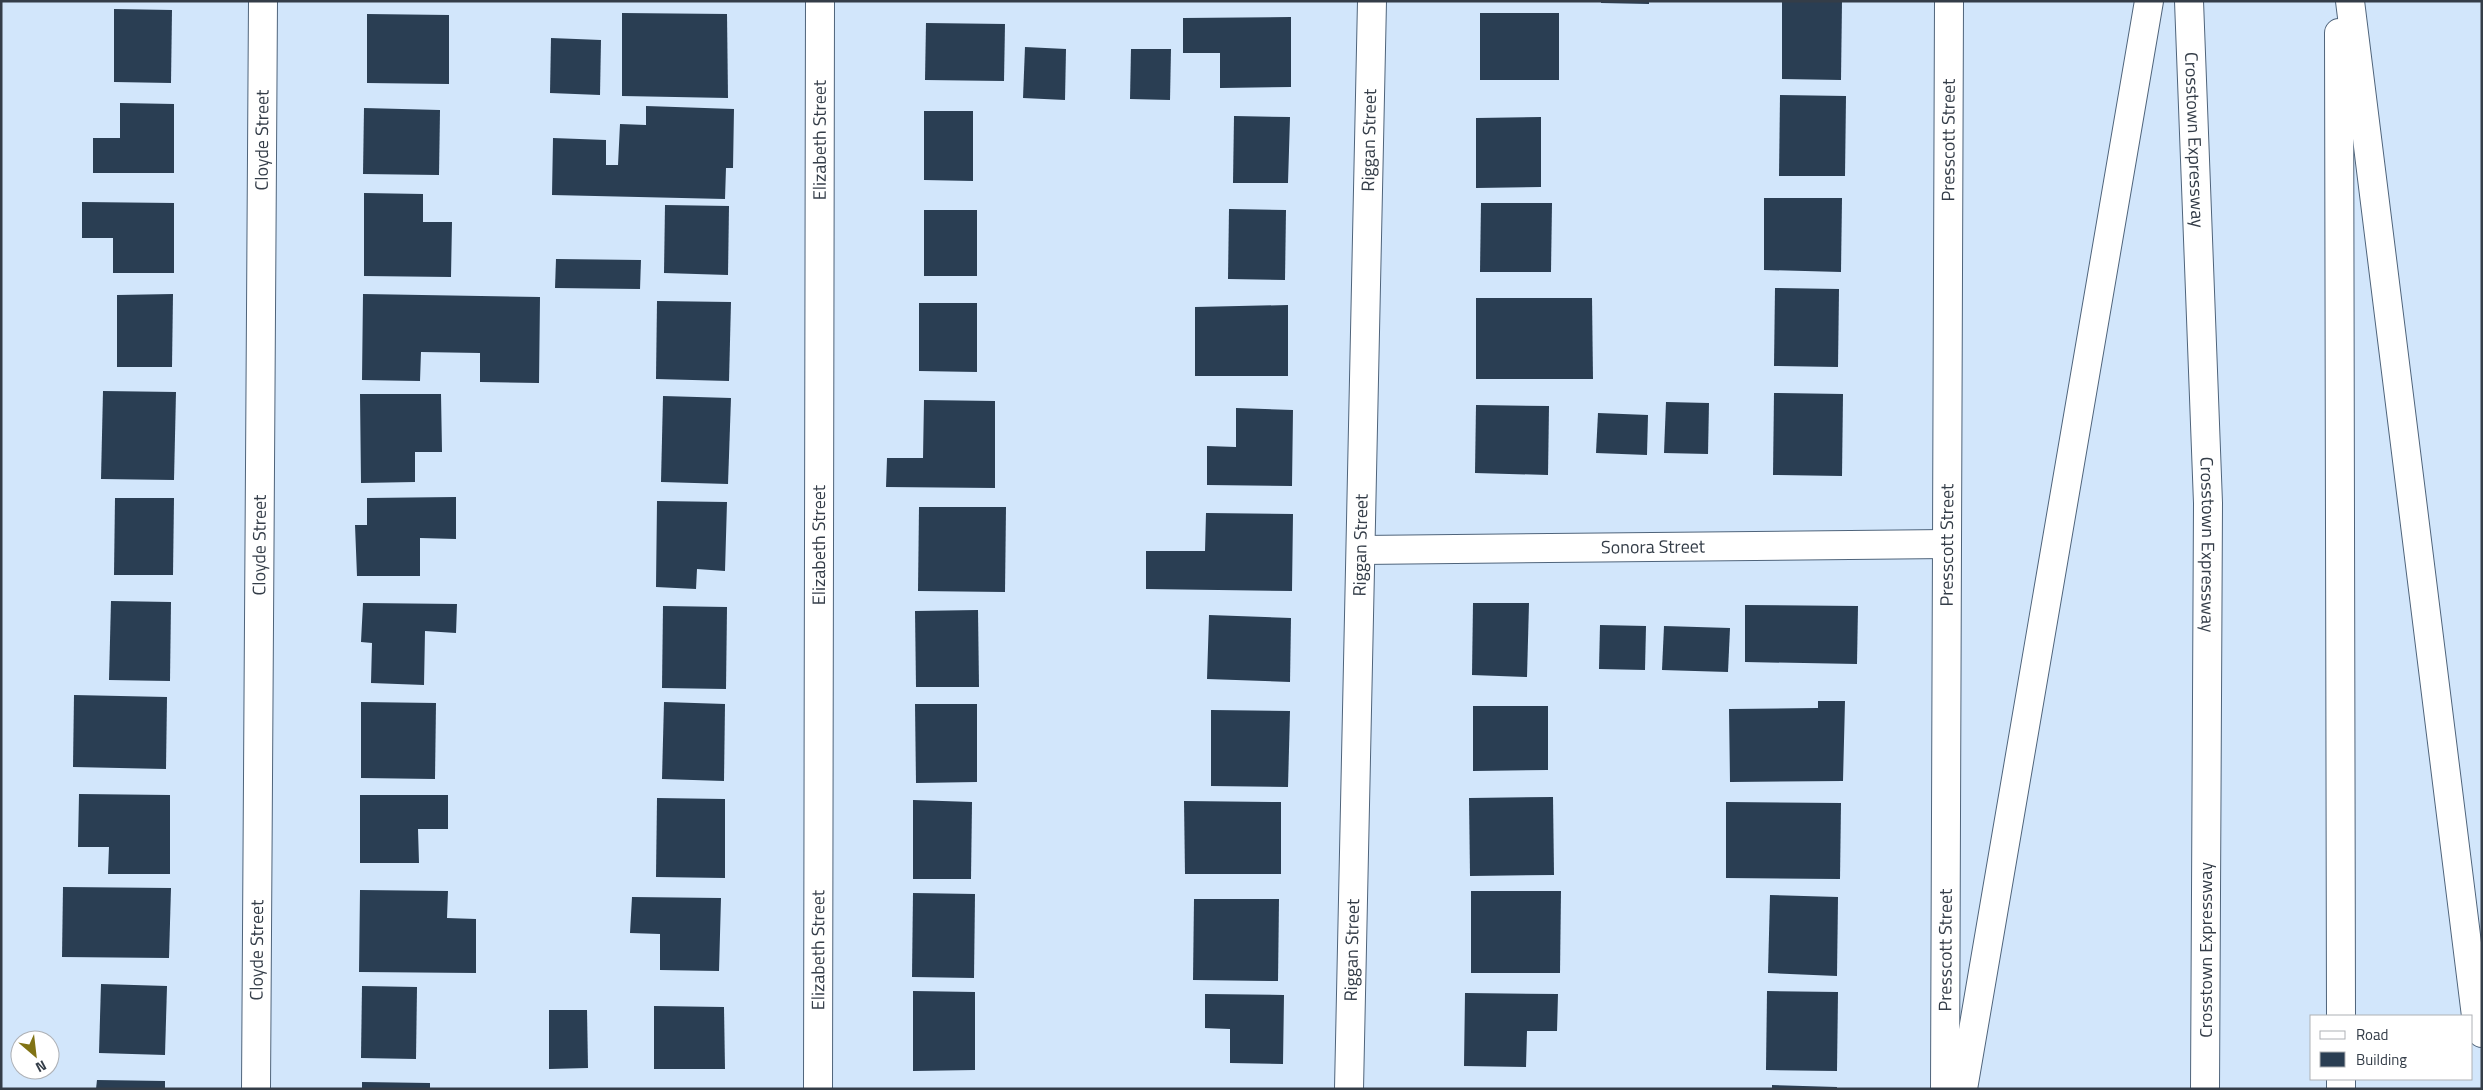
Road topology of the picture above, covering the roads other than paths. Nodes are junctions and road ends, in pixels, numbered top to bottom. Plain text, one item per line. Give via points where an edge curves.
1 (264, 1) edge
2 (820, 1) edge
3 (1372, 1) edge
4 (1949, 1) edge
5 (2149, 1) edge
6 (2189, 1) edge
7 (2339, 1) edge
8 (2350, 1) edge
9 (1946, 544) junction
10 (1361, 550) junction
11 (2341, 1015) edge
12 (2482, 1033) edge
13 (256, 1089) edge
14 (818, 1089) edge
15 (1349, 1089) edge
16 (1945, 1089) edge
17 (1963, 1089) edge
18 (2205, 1089) edge

1 - 13 main road, Cloyde Street
2 - 14 main road, Elizabeth Street
3 - 10 main road, Riggan Street
4 - 9 main road, Presscott Street
5 - 17 main road
6 - 18 main road, Crosstown Expressway via 2208,503
7 - 11 main road
8 - 12 main road via 2476,1016
9 - 10 main road, Sonora Street
9 - 16 main road, Presscott Street
10 - 15 main road, Riggan Street

